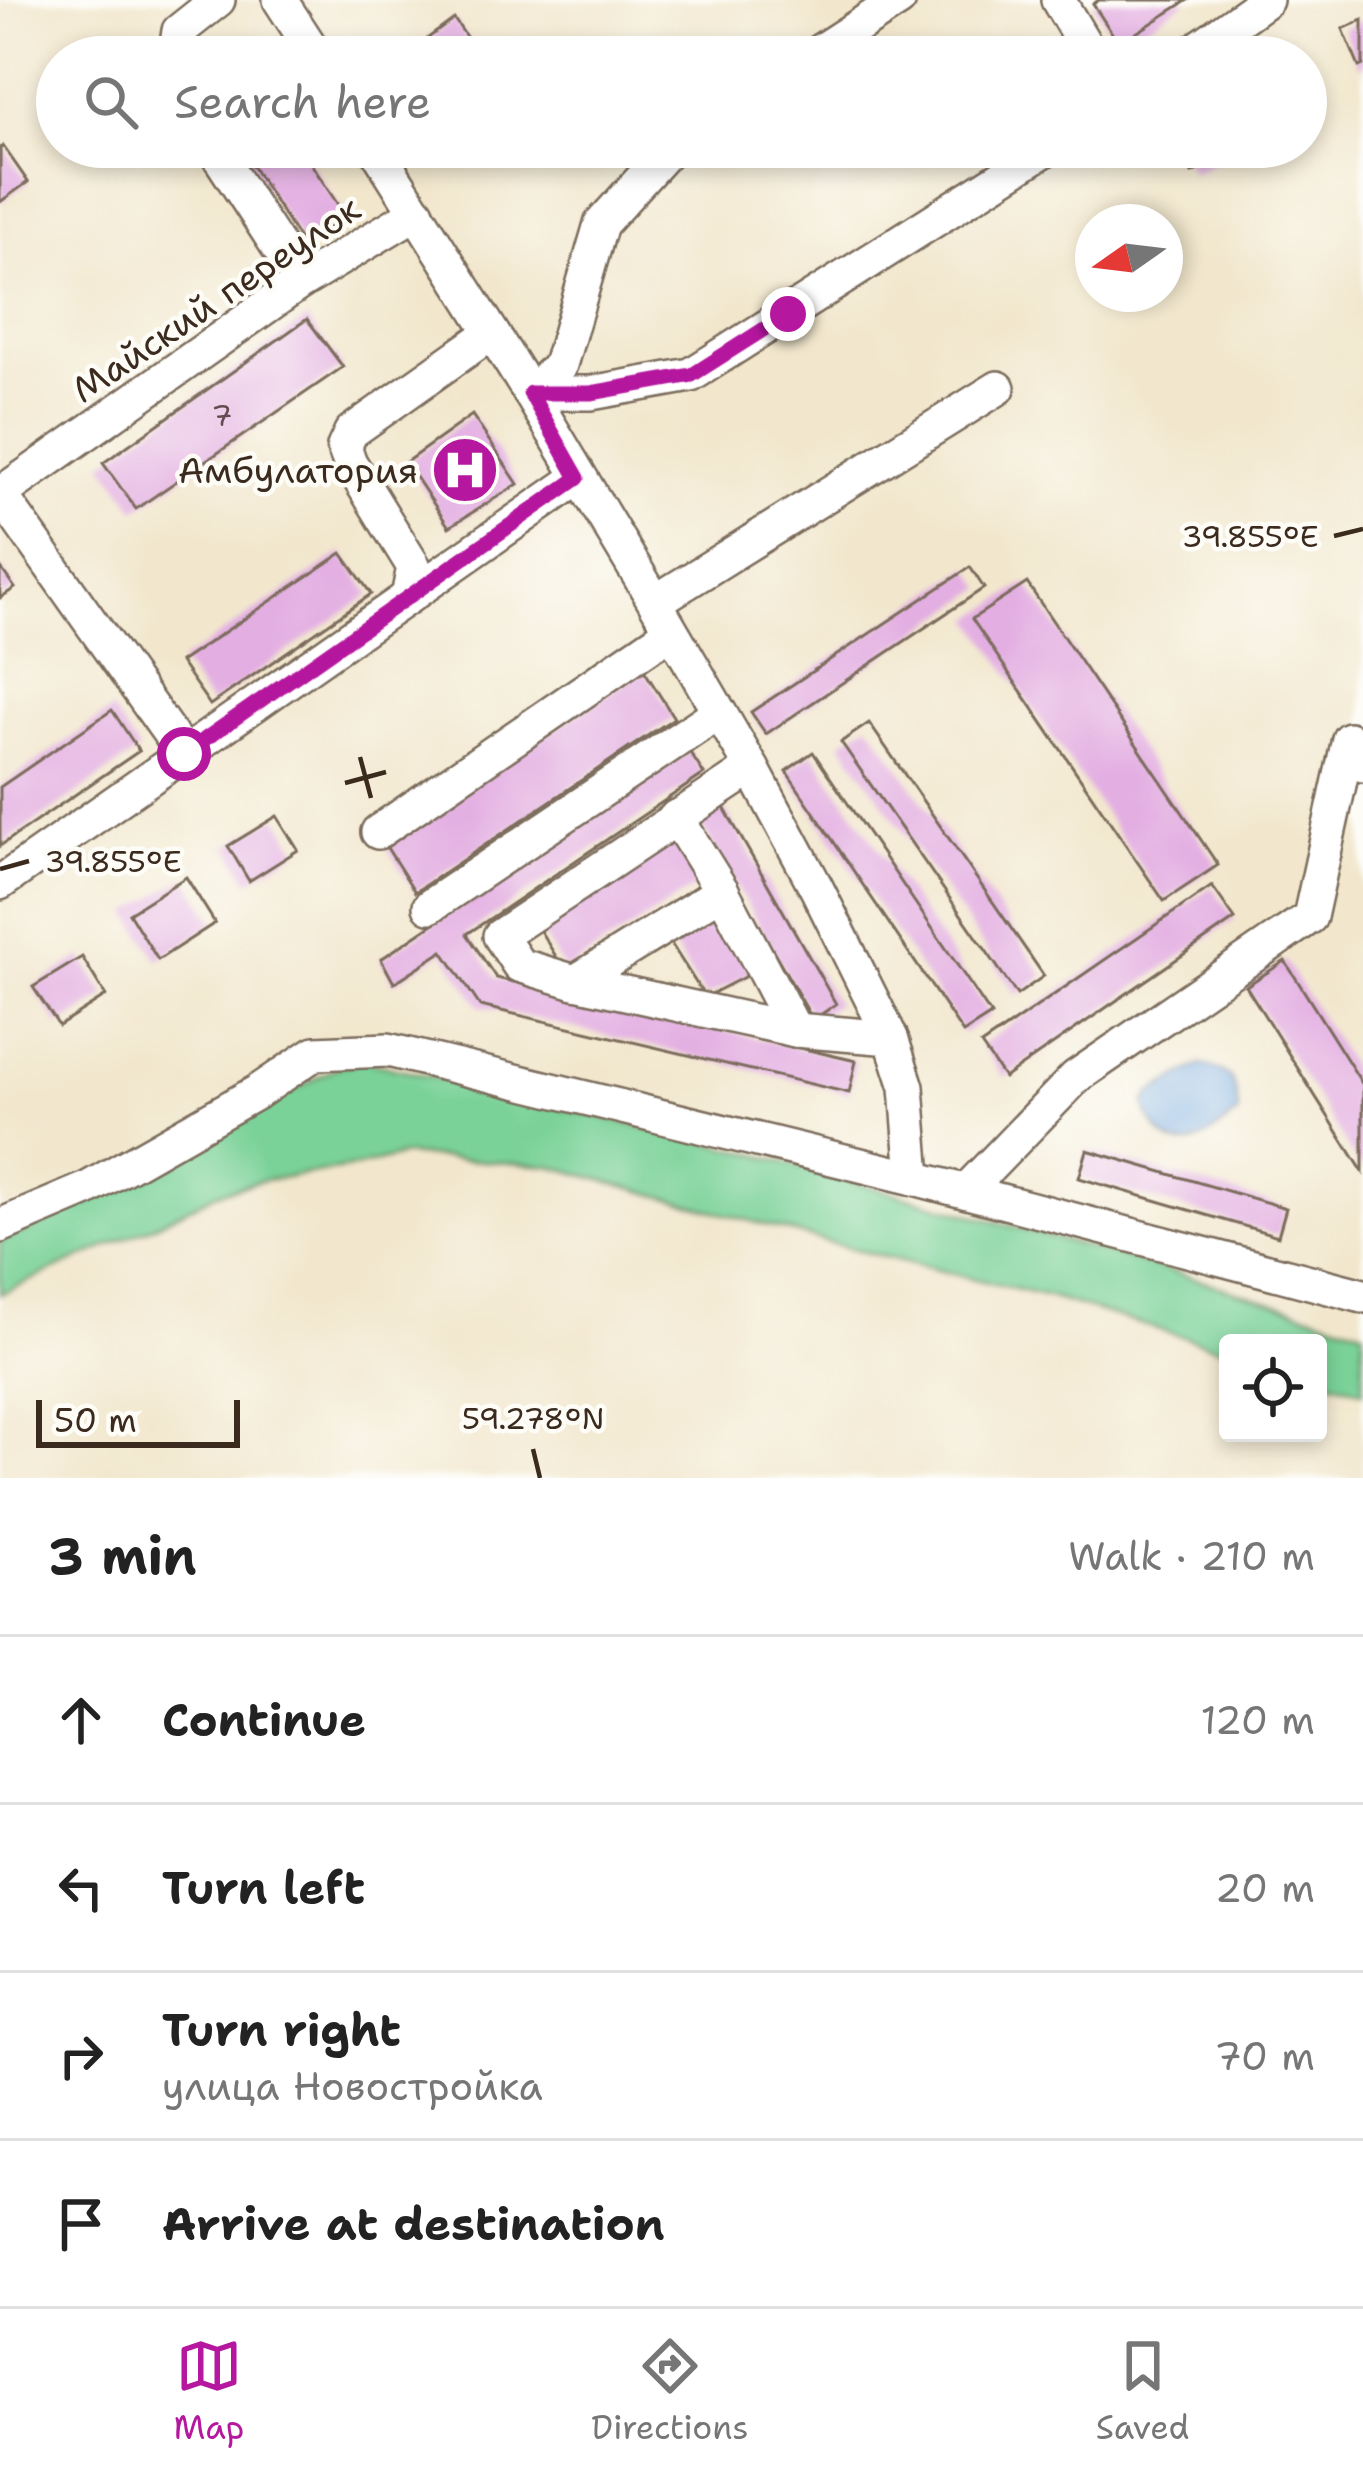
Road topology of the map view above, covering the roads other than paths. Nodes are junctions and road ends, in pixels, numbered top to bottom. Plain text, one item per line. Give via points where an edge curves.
1 (218, 0) edge
2 (280, 0) edge
3 (899, 0) edge
4 (1058, 0) edge
5 (1266, 0) edge
6 (178, 36) edge
7 (303, 36) edge
8 (843, 36) edge
9 (1079, 36) edge
10 (1215, 36) edge
11 (227, 168) edge
12 (390, 168) edge
13 (652, 168) edge
14 (1016, 168) edge
15 (418, 212) junction
16 (301, 282) junction
17 (491, 333) junction
18 (998, 388) dead end
19 (530, 393) junction
20 (578, 478) junction
21 (0, 494) edge
22 (408, 597) junction
23 (663, 617) junction
24 (719, 712) junction
25 (184, 754) junction
26 (1363, 765) edge
27 (752, 768) junction
28 (676, 817) junction
29 (378, 832) dead end
30 (0, 883) edge
31 (722, 891) junction
32 (430, 905) dead end
33 (575, 982) junction
34 (795, 1030) junction
35 (891, 1038) junction
36 (914, 1178) junction
37 (966, 1191) junction
38 (0, 1226) edge
39 (1363, 1296) edge

1 - 6 street
2 - 7 street
3 - 8 street
4 - 9 street
5 - 10 street
11 - 16 street
12 - 15 street
13 - 19 street via 601,224 560,365
14 - 19 street via 692,375 591,393
15 - 16 street, Майский переулок
15 - 17 street
16 - 21 street, Майский переулок
17 - 19 street
17 - 22 street via 351,432 344,447 414,567
18 - 23 street
19 - 20 street
20 - 22 street
20 - 23 street
21 - 25 street
22 - 25 street
23 - 24 street
23 - 29 street
24 - 27 street
24 - 32 street
25 - 30 street
26 - 37 street via 1349,739 1310,917 1076,1077
27 - 28 street
27 - 35 street
28 - 31 street
28 - 33 street via 500,936 519,965
31 - 33 street
31 - 34 street
33 - 34 street
34 - 35 street
35 - 36 street via 907,1088
36 - 37 street
36 - 38 street via 388,1050 315,1053 87,1189
37 - 39 street

